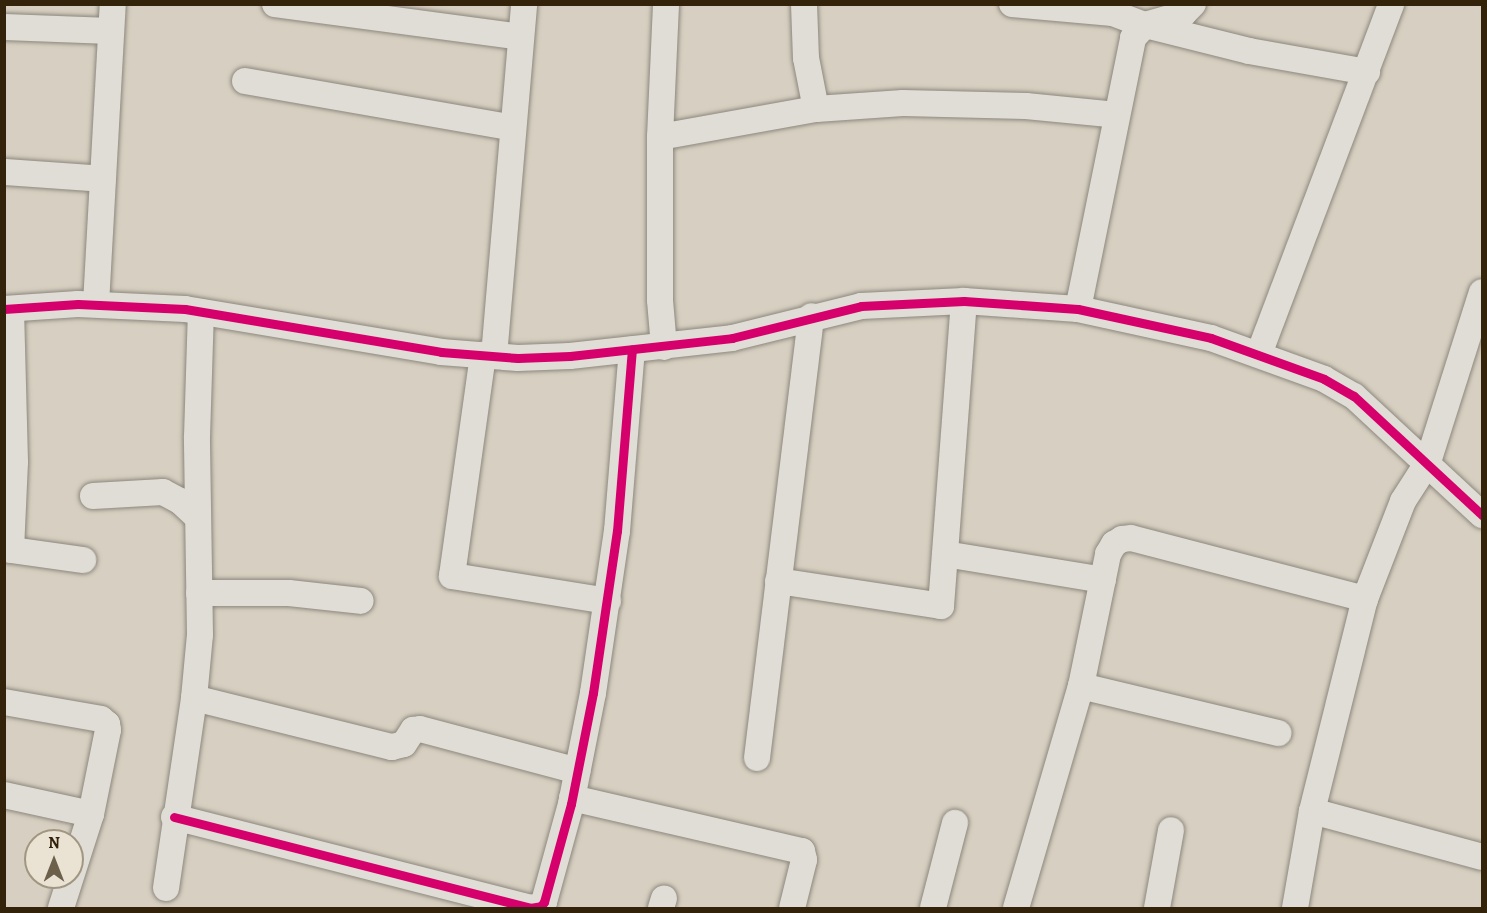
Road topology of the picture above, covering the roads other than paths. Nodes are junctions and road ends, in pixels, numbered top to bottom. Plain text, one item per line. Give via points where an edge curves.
1 (113, 4) edge
2 (275, 4) edge
3 (524, 4) edge
4 (666, 4) edge
5 (804, 4) edge
6 (1012, 4) edge
7 (1193, 4) edge
8 (1391, 4) edge
9 (1145, 25) junction
10 (4, 27) edge
11 (111, 31) junction
12 (521, 37) junction
13 (1366, 72) junction
14 (245, 81) dead end
15 (816, 109) junction
16 (1117, 115) junction
17 (513, 128) junction
18 (660, 137) junction
19 (4, 172) edge
20 (103, 179) junction
21 (1482, 292) edge
22 (964, 302) junction
23 (96, 304) junction
24 (8, 309) edge
25 (1078, 309) junction
26 (201, 312) junction
27 (812, 316) junction
28 (664, 347) junction
29 (632, 350) junction
30 (1259, 354) junction
31 (489, 356) junction
32 (1428, 462) junction
33 (93, 496) dead end
34 (1482, 515) edge
35 (196, 517) junction
36 (8, 550) edge
37 (945, 554) junction
38 (83, 560) dead end
39 (1102, 580) junction
40 (778, 581) junction
41 (199, 593) junction
42 (1365, 599) junction
43 (361, 601) dead end
44 (608, 601) junction
45 (1081, 686) junction
46 (194, 698) junction
47 (4, 702) edge
48 (1278, 734) dead end
49 (757, 758) dead end
50 (578, 771) junction
51 (4, 795) edge
52 (572, 798) junction
53 (1312, 811) junction
54 (92, 814) junction
55 (174, 817) junction
56 (955, 823) dead end
57 (1171, 830) dead end
58 (1482, 857) edge
59 (166, 888) dead end
60 (62, 909) edge
61 (792, 909) edge
62 (933, 909) edge
63 (1016, 909) edge
64 (1156, 909) edge
65 (1295, 909) edge

1 - 11 street
2 - 12 street
3 - 12 street
4 - 18 street
5 - 15 street via 806,58
6 - 9 street via 1113,13
7 - 9 street via 1183,14
8 - 13 street
9 - 13 street via 1249,51
9 - 16 street via 1133,38
10 - 11 street
11 - 20 street
12 - 17 street
13 - 30 street
14 - 17 street
15 - 16 street via 926,103 1026,106
15 - 18 street
16 - 25 street
17 - 31 street
18 - 28 street via 660,300
19 - 20 street
20 - 23 street
21 - 32 street
22 - 25 street
22 - 27 street via 861,306
22 - 37 street
23 - 24 street
23 - 26 street
24 - 36 street via 15,462
25 - 30 street via 1211,338
26 - 31 street via 441,352
26 - 35 street
27 - 28 street via 732,338
27 - 40 street
28 - 29 street
29 - 31 street via 570,356
29 - 44 street
30 - 32 street via 1324,379 1354,396
31 - 44 street via 452,576
32 - 34 street
32 - 42 street via 1403,501
33 - 35 street via 163,492 180,501
35 - 41 street
36 - 38 street
37 - 39 street
37 - 40 street via 938,608
39 - 42 street via 1114,544 1131,538
39 - 45 street
40 - 49 street
41 - 43 street via 289,593
41 - 46 street via 200,636
42 - 53 street
44 - 50 street
45 - 48 street
45 - 63 street
46 - 50 street via 392,747 404,744 413,730 420,729
46 - 55 street
47 - 54 street via 101,719 107,724
50 - 52 street
51 - 54 street
52 - 55 street via 544,902 537,908
52 - 61 street via 802,851 804,860
53 - 58 street
53 - 65 street
54 - 60 street
55 - 59 street
56 - 62 street
57 - 64 street

